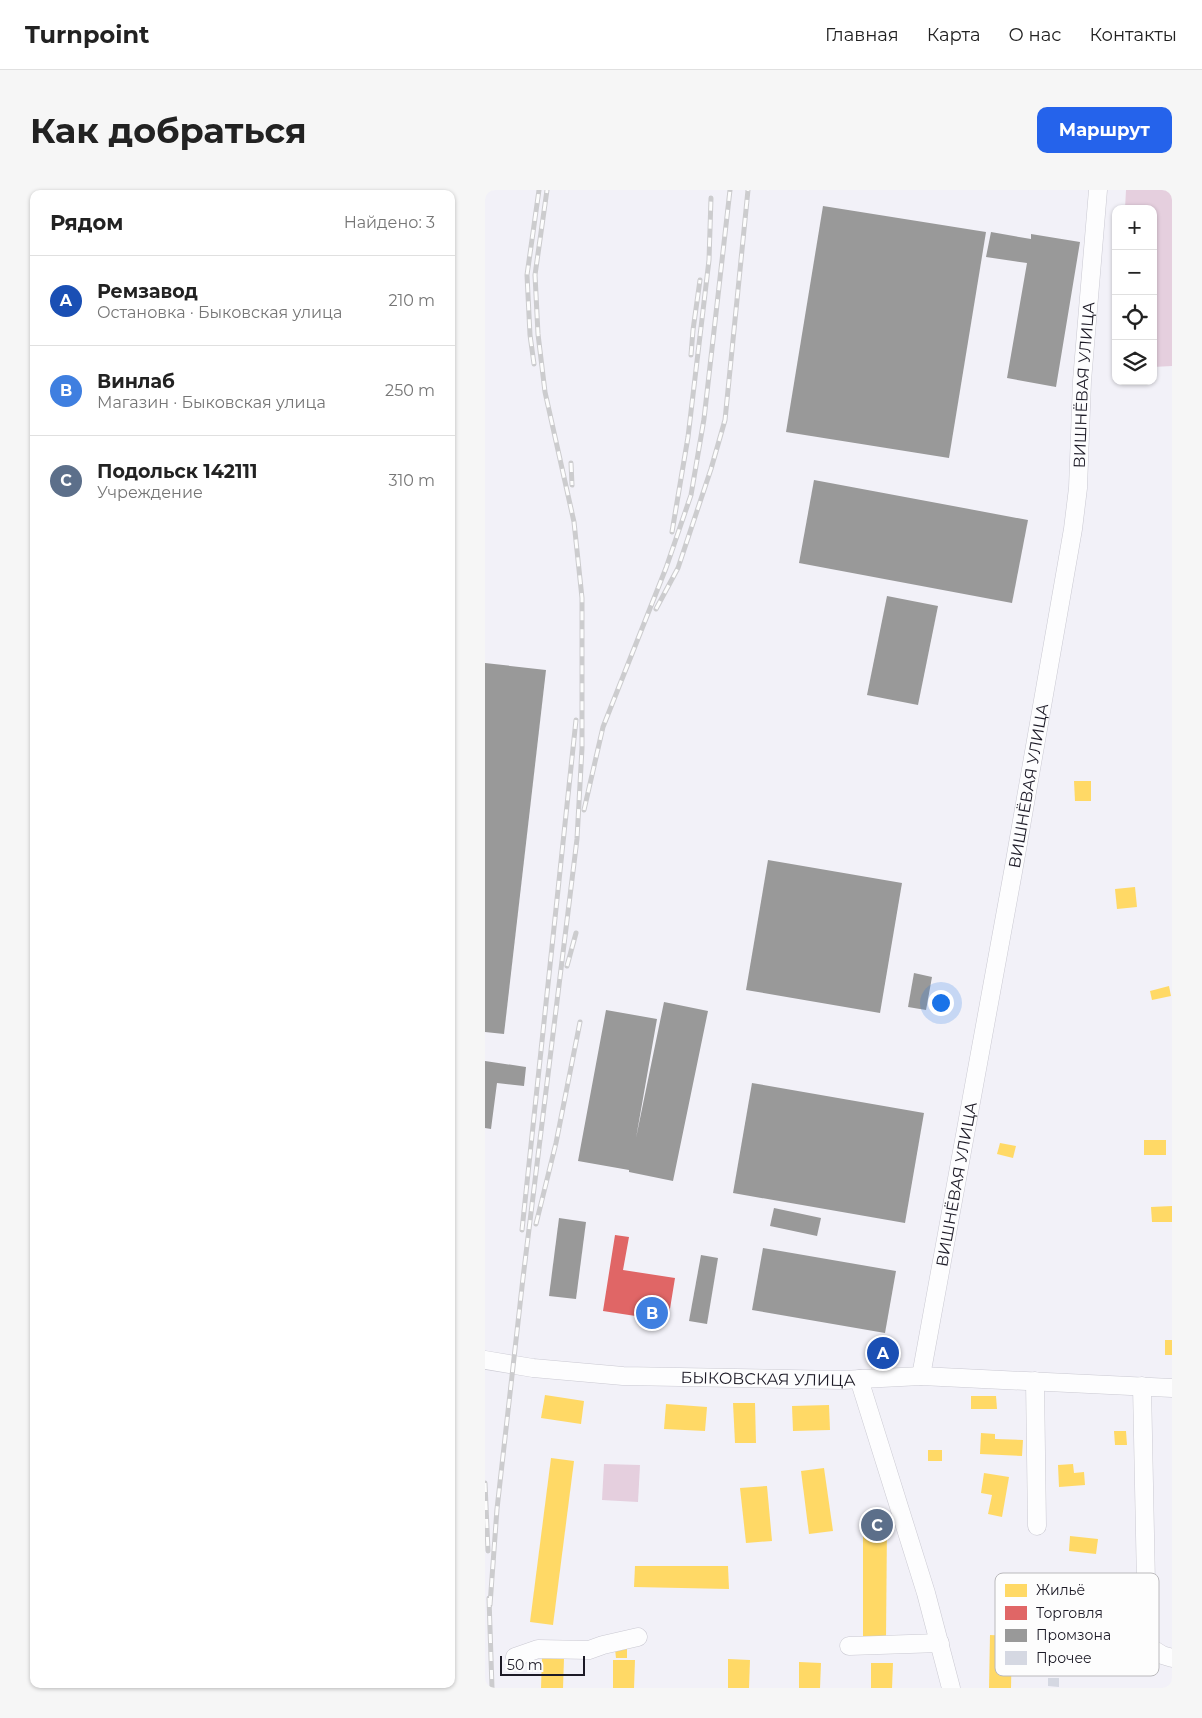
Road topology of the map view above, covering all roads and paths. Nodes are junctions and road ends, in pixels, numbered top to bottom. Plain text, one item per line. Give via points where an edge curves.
1 (1098, 190) edge
2 (485, 1360) edge
3 (921, 1376) junction
4 (859, 1379) junction
5 (1035, 1381) junction
6 (1142, 1386) junction
7 (1172, 1388) edge
8 (1037, 1526) dead end
9 (1147, 1573) edge
10 (638, 1637) dead end
11 (940, 1644) junction
12 (849, 1646) dead end
13 (1159, 1653) edge
14 (515, 1658) dead end
15 (1172, 1658) edge
16 (951, 1688) edge

1 - 3 street, ВИШНЁВАЯ УЛИЦА via 1073,529
2 - 4 street, БЫКОВСКАЯ УЛИЦА via 623,1376
3 - 4 street, БЫКОВСКАЯ УЛИЦА
3 - 5 street, БЫКОВСКАЯ УЛИЦА
4 - 11 street
5 - 6 street, БЫКОВСКАЯ УЛИЦА
5 - 8 street
6 - 7 street, БЫКОВСКАЯ УЛИЦА
6 - 9 street
10 - 14 street via 589,1650 538,1649
11 - 12 street
11 - 16 street
13 - 15 street

